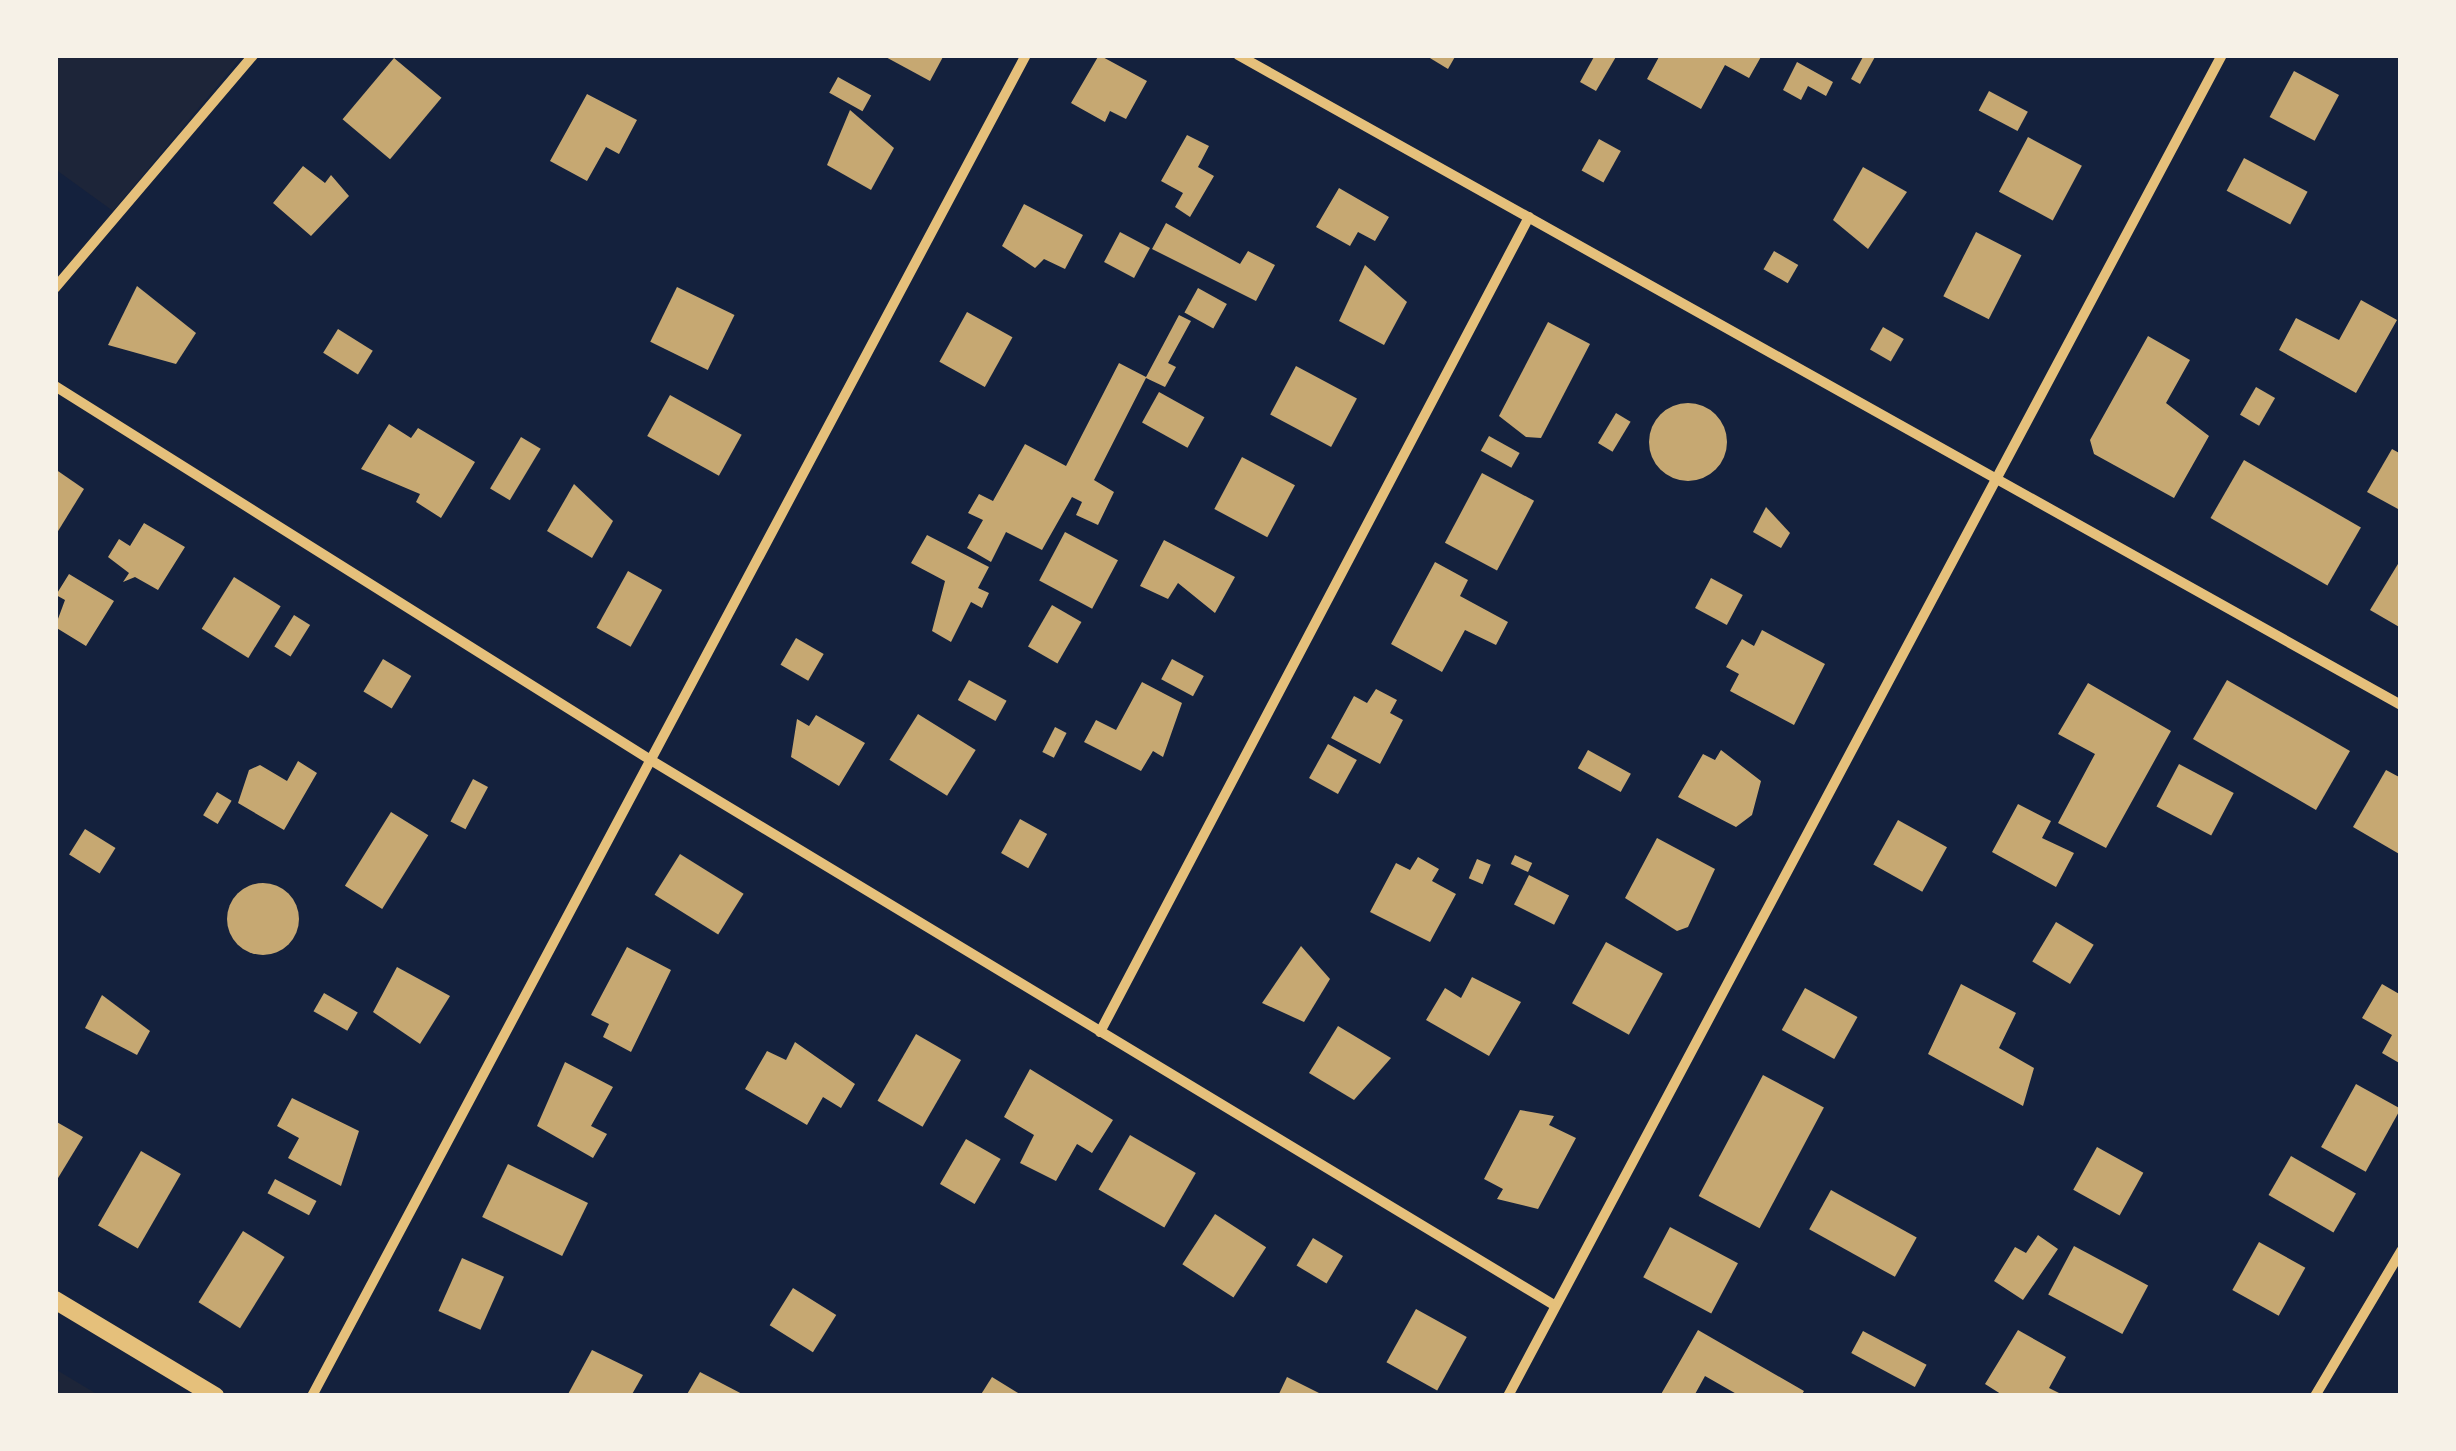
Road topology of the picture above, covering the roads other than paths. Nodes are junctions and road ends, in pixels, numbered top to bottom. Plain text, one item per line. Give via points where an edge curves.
1 (253, 55) edge
2 (1026, 55) edge
3 (1238, 55) edge
4 (2222, 55) edge
5 (1529, 217) junction
6 (55, 288) edge
7 (55, 386) edge
8 (1999, 479) junction
9 (2401, 705) edge
10 (649, 759) junction
11 (1100, 1032) junction
12 (2401, 1251) edge
13 (55, 1300) edge
14 (1554, 1305) junction
15 (214, 1396) edge
16 (312, 1396) edge
17 (1508, 1396) edge
18 (2315, 1396) edge

1 - 6 street
2 - 10 street
3 - 5 street
4 - 8 street
5 - 8 street
5 - 11 street
7 - 10 street
8 - 9 street
8 - 14 street
10 - 11 street
10 - 16 street
11 - 14 street
12 - 18 street
13 - 15 street
14 - 17 street

